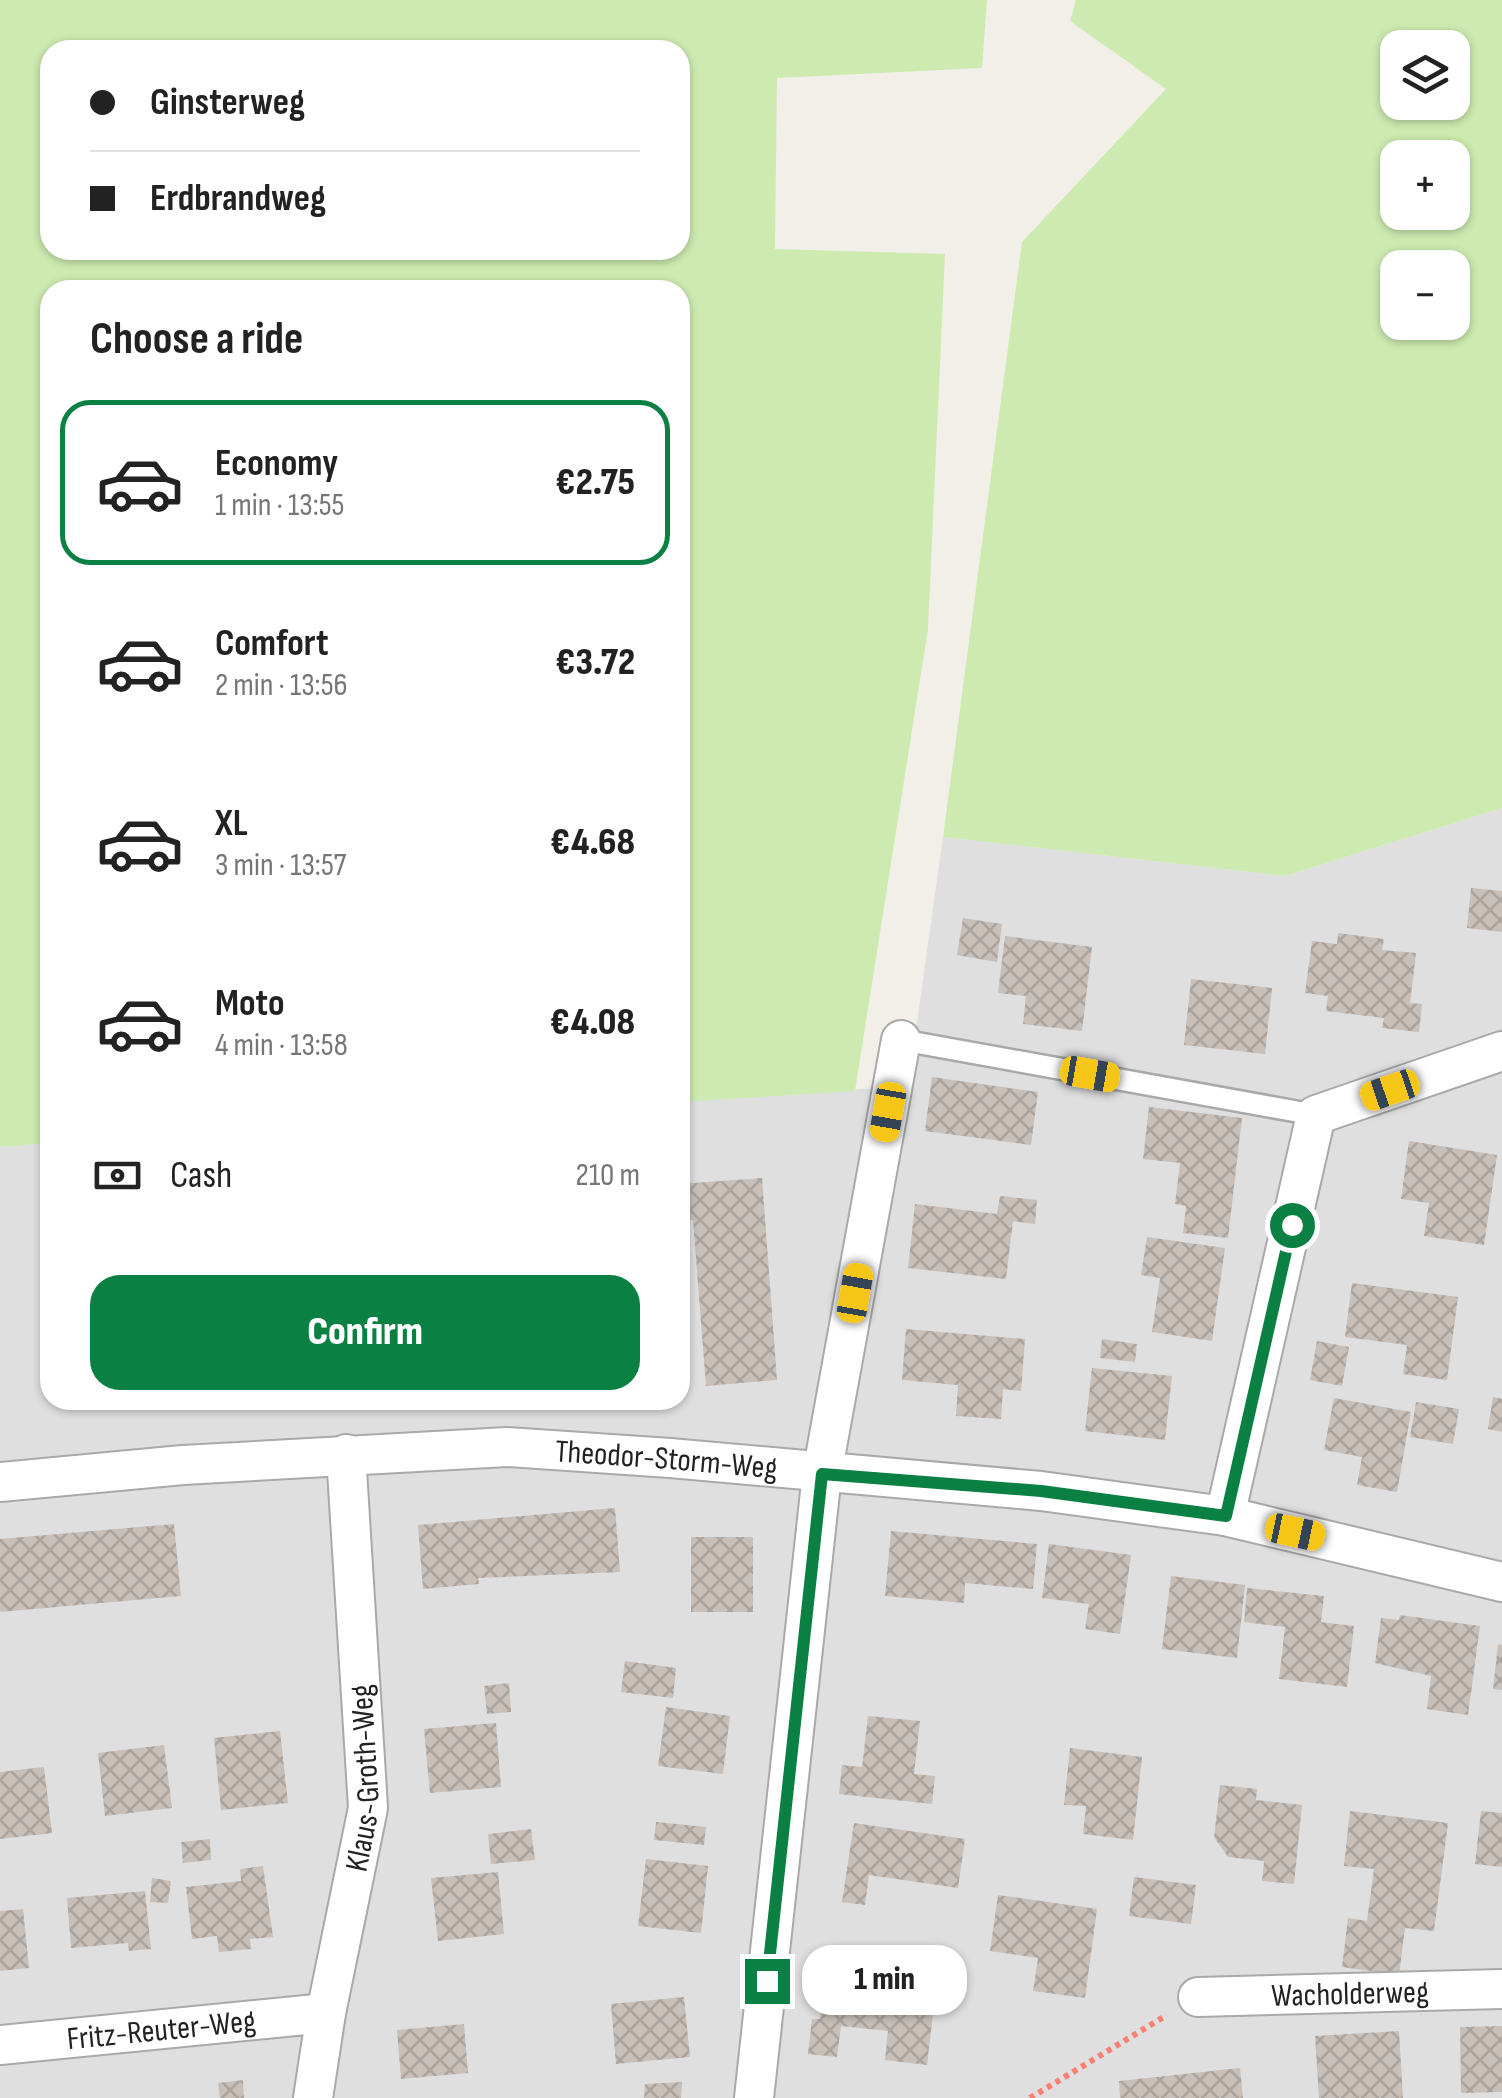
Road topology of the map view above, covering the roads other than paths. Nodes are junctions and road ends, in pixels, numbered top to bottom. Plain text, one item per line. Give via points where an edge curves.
1 (901, 1040) joint
2 (1502, 1051) edge
3 (1316, 1116) junction
4 (346, 1454) junction
5 (822, 1474) junction
6 (0, 1482) edge
7 (1226, 1516) junction
8 (1502, 1582) edge
9 (1502, 1989) edge
10 (1198, 1997) road end
11 (326, 2013) junction
12 (0, 2045) edge
13 (313, 2098) edge
14 (754, 2098) edge

1 - 3 lane
1 - 5 street
2 - 3 street
3 - 7 street
4 - 5 street, Theodor-Storm-Weg via 507,1447
4 - 6 street, Theodor-Storm-Weg
4 - 11 street, Klaus-Groth-Weg via 368,1808
5 - 7 street, Theodor-Storm-Weg via 1041,1491
5 - 14 street
7 - 8 street, Theodor-Storm-Weg
9 - 10 street, Wacholderweg
11 - 12 street, Fritz-Reuter-Weg
11 - 13 street, Klaus-Groth-Weg

